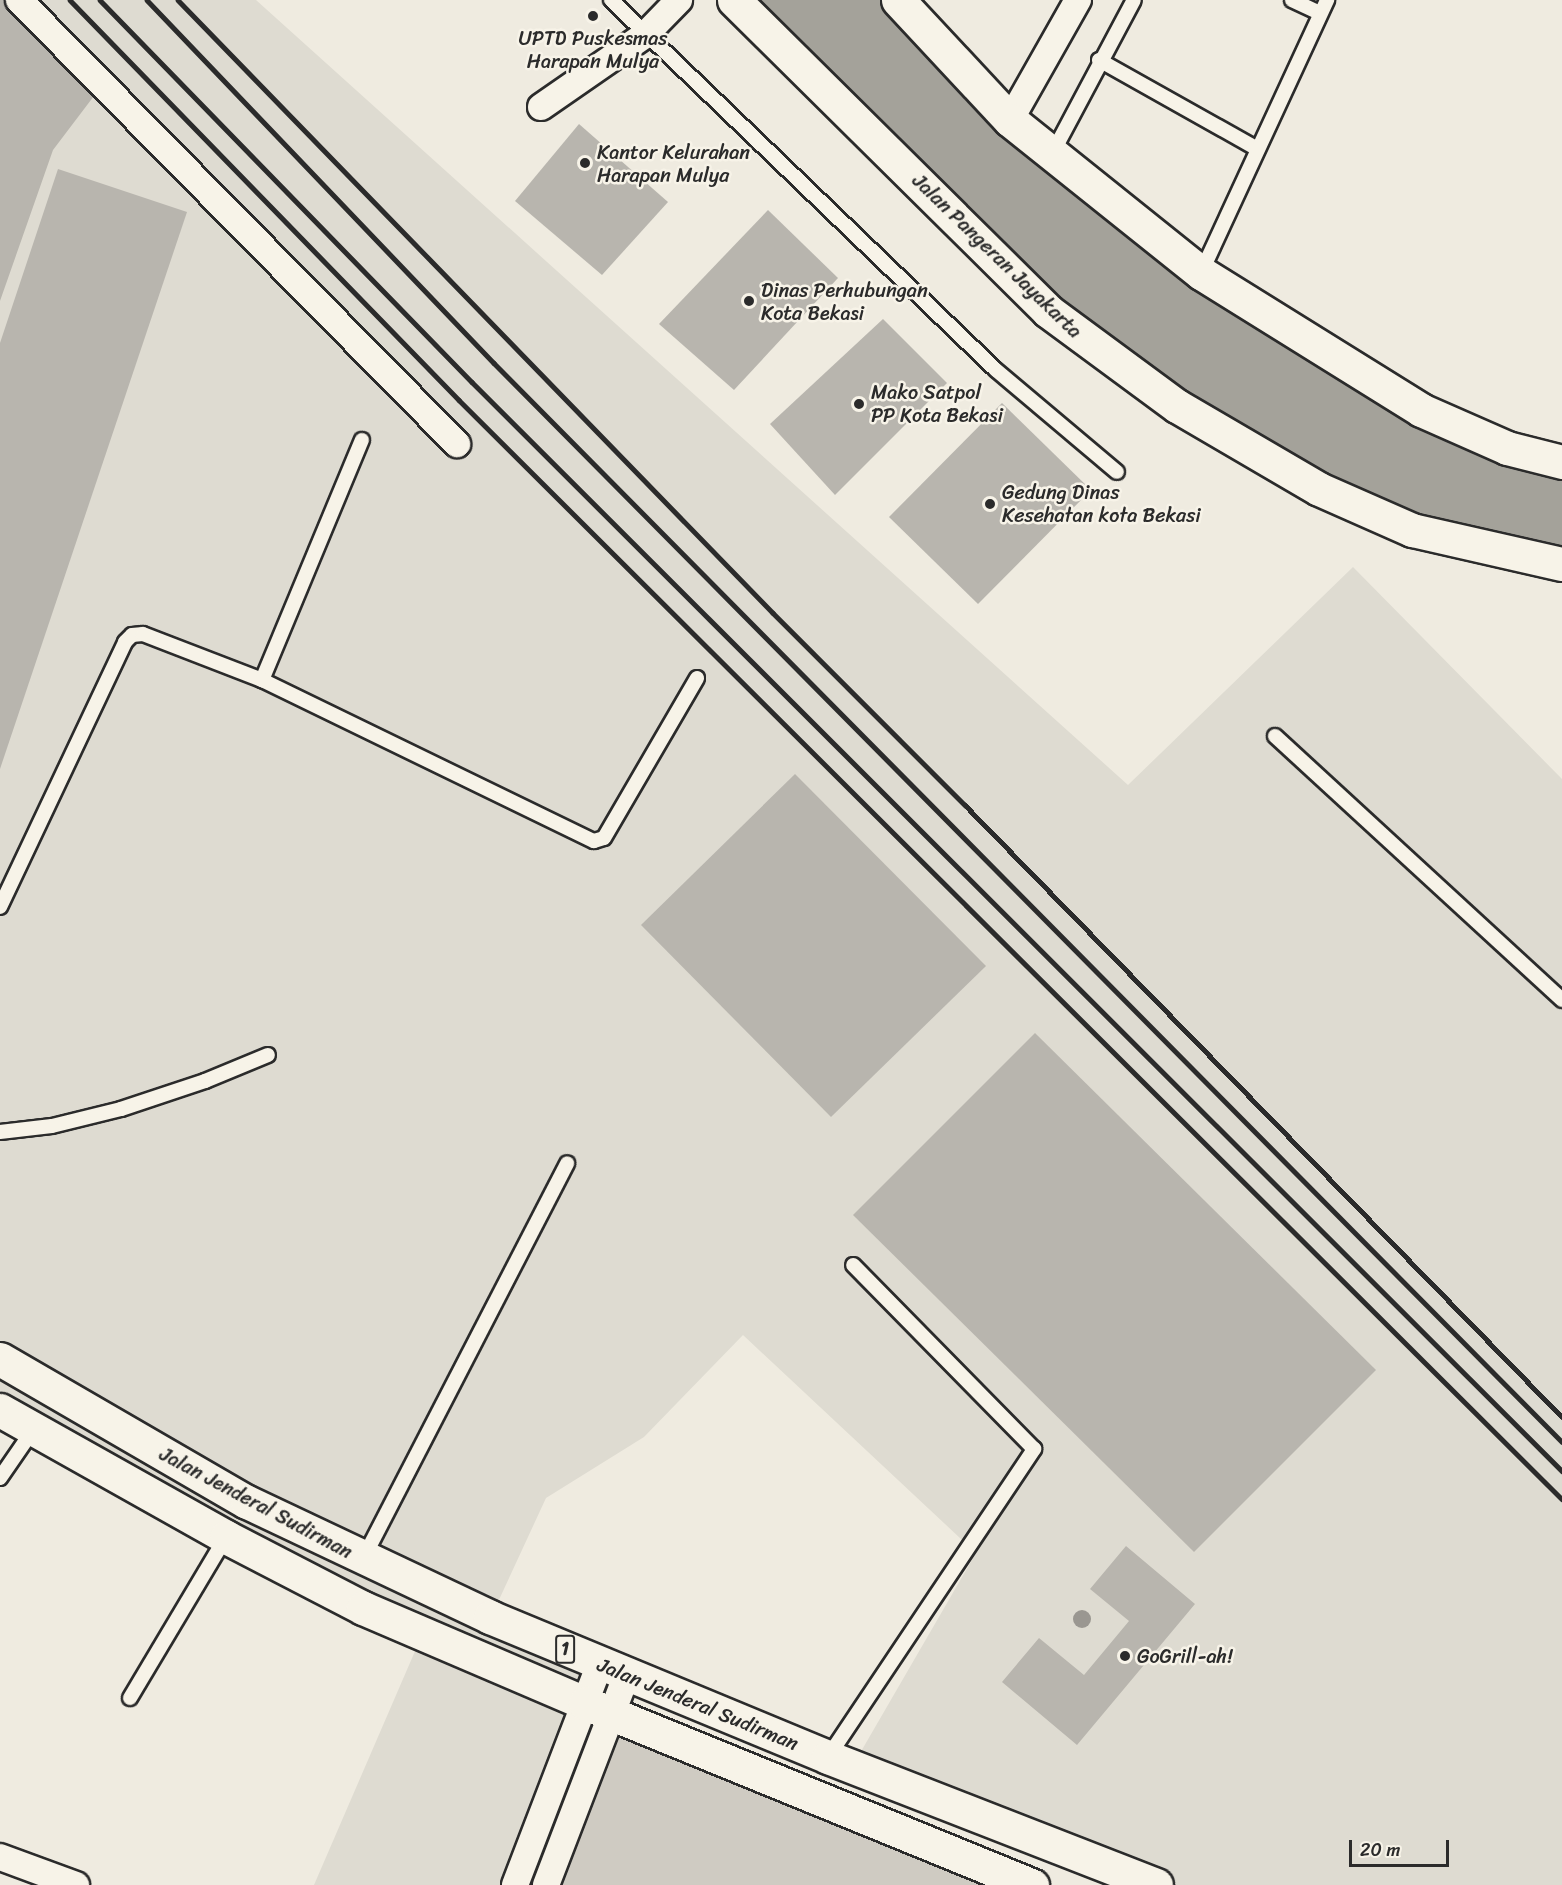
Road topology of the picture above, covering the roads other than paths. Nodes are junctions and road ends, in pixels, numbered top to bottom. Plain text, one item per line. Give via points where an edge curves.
1 (19, 0) edge
2 (611, 0) edge
3 (679, 0) edge
4 (734, 0) edge
5 (898, 0) edge
6 (1078, 0) edge
7 (1134, 0) edge
8 (1292, 0) edge
9 (1326, 0) edge
10 (1320, 13) junction
11 (645, 35) junction
12 (1099, 60) junction
13 (541, 106) dead end
14 (1010, 120) junction
15 (1256, 148) junction
16 (1051, 156) junction
17 (1201, 273) junction
18 (362, 440) dead end
19 (457, 444) dead end
20 (1562, 462) edge
21 (1116, 472) dead end
22 (1562, 564) edge
23 (697, 678) dead end
24 (262, 680) junction
25 (1275, 736) dead end
26 (0, 907) edge
27 (1562, 1000) edge
28 (268, 1055) dead end
29 (0, 1132) edge
30 (567, 1163) dead end
31 (853, 1265) dead end
32 (0, 1359) edge
33 (0, 1410) edge
34 (33, 1430) junction
35 (0, 1478) edge
36 (226, 1537) junction
37 (363, 1558) junction
38 (613, 1669) junction
39 (130, 1698) dead end
40 (599, 1708) junction
41 (828, 1757) junction
42 (0, 1857) edge
43 (76, 1885) edge
44 (515, 1885) edge
45 (546, 1885) edge
46 (1032, 1885) edge
47 (1156, 1885) edge

1 - 19 street
2 - 11 lane
3 - 11 street
4 - 22 main road, Jalan Pangeran Jayakarta via 1048,311 1177,406 1319,489 1412,530
5 - 14 main road
6 - 14 street
7 - 12 lane
8 - 10 lane
9 - 10 lane
10 - 15 lane
11 - 13 street
11 - 21 lane via 996,370
12 - 15 lane
12 - 16 lane
14 - 16 main road
15 - 17 lane
16 - 17 main road
17 - 20 main road via 1421,410 1508,448
18 - 24 lane
23 - 24 lane via 604,838 594,841 585,840
24 - 26 lane via 143,634 132,635 125,642
25 - 27 lane
28 - 29 lane via 122,1108 52,1126
30 - 37 lane
31 - 41 lane via 1034,1449
32 - 37 main road, Jalan Jenderal Sudirman / 1 via 247,1502
33 - 34 main road, Jalan Jenderal Sudirman / 1
34 - 35 lane
34 - 36 main road, Jalan Jenderal Sudirman / 1
36 - 39 lane
36 - 40 main road, Jalan Jenderal Sudirman / 1 via 363,1608
37 - 38 main road, Jalan Jenderal Sudirman / 1
38 - 40 street
38 - 41 main road, Jalan Jenderal Sudirman / 1
40 - 44 street
40 - 45 street
40 - 46 main road, Jalan Jenderal Sudirman / 1
41 - 47 main road, Jalan Jenderal Sudirman / 1
42 - 43 street

